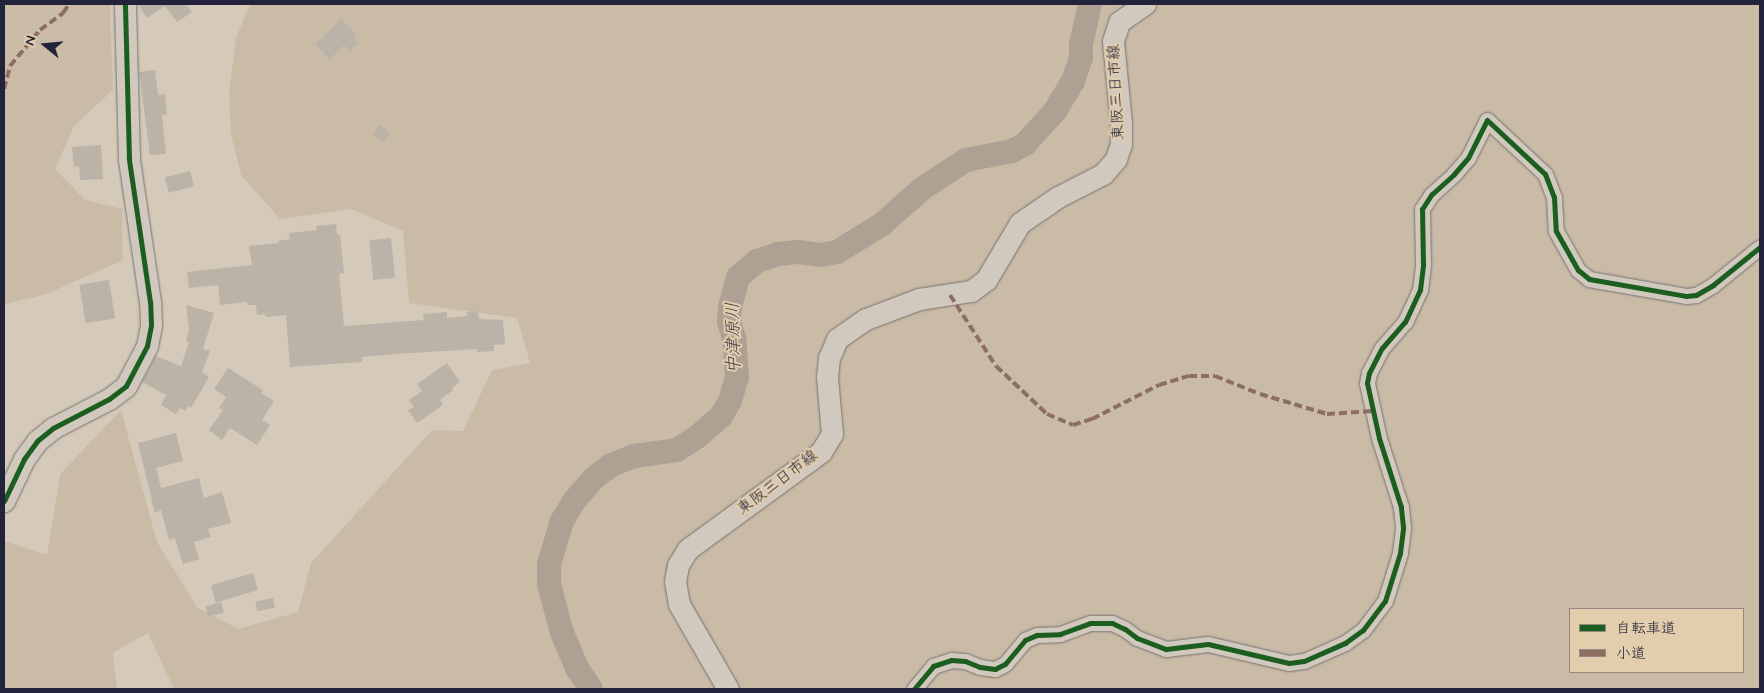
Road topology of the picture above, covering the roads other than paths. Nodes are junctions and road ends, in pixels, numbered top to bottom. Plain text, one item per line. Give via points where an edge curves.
1 (126, 4) edge
2 (1145, 4) edge
3 (1760, 247) edge
4 (4, 501) edge
5 (728, 689) edge
6 (914, 689) edge

1 - 4 main road via 129,159 150,302 147,346 126,386 109,399 52,428 37,441
2 - 5 main road, 東阪三日市線 via 1119,22 1112,40 1121,123 1121,144 1116,159 1103,174 1058,197 1020,223 986,280 970,291 919,299 866,319 837,339 829,358 827,377 832,434 821,452 688,549 678,565 675,581 679,604
3 - 6 street via 1696,295 1589,279 1578,270 1556,231 1554,197 1545,174 1487,120 1468,158 1430,195 1422,209 1420,290 1405,322 1382,348 1366,383 1401,507 1403,528 1400,554 1385,601 1363,630 1346,643 1304,661 1289,663 1208,644 1166,649 1137,638 1112,623 1090,623 1060,634 1037,635 1026,640 1005,664 995,669 951,660 932,666

